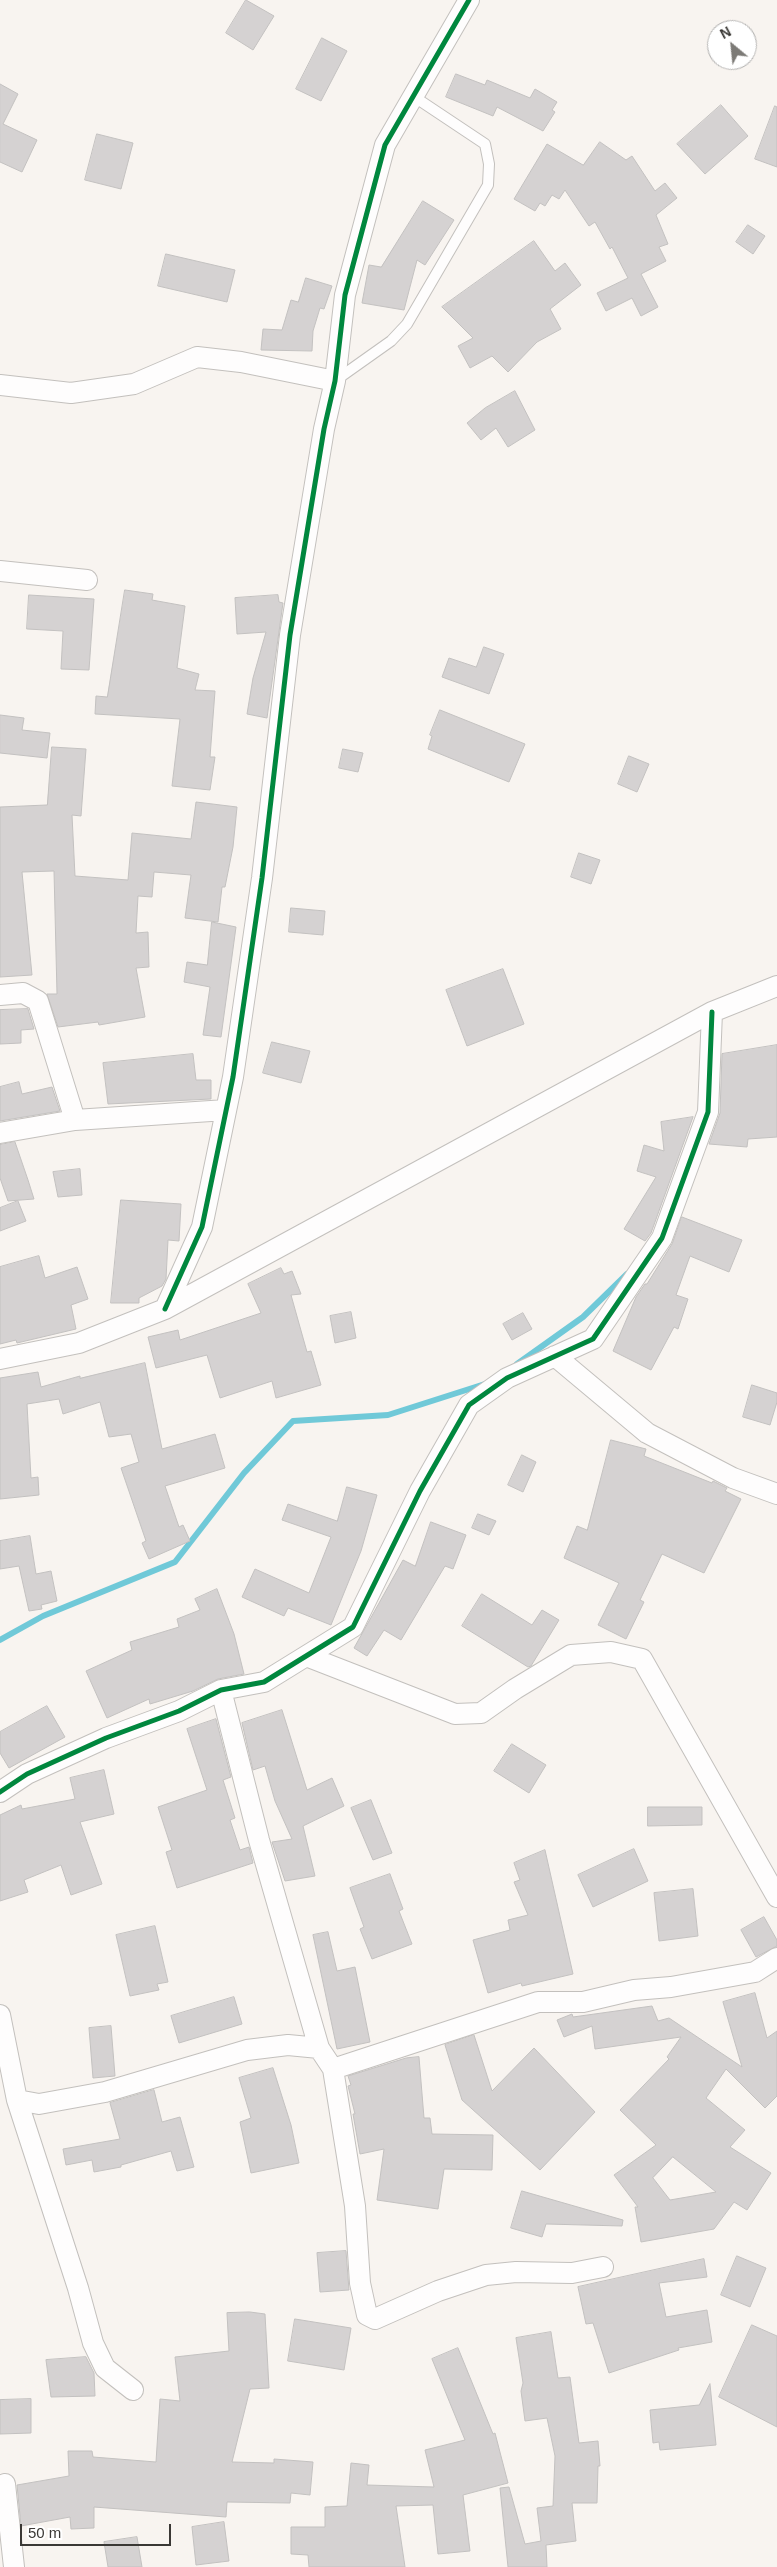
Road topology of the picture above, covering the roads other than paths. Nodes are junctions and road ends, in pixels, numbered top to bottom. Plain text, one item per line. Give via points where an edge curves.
1 (469, 0) edge
2 (413, 96) junction
3 (335, 380) junction
4 (0, 385) edge
5 (0, 571) edge
6 (87, 580) dead end
7 (777, 986) edge
8 (0, 995) edge
9 (712, 1012) junction
10 (226, 1110) junction
11 (75, 1120) junction
12 (0, 1133) edge
13 (165, 1309) junction
14 (555, 1356) junction
15 (0, 1359) edge
16 (777, 1494) edge
17 (306, 1656) junction
18 (221, 1690) junction
19 (0, 1792) edge
20 (777, 1897) edge
21 (777, 1958) edge
22 (0, 2015) edge
23 (319, 2048) junction
24 (332, 2069) junction
25 (17, 2100) junction
26 (603, 2267) dead end
27 (133, 2390) dead end
28 (6, 2484) dead end
29 (14, 2567) edge

1 - 2 street
2 - 3 street via 385,145 345,295
2 - 3 lane via 485,144 489,164 488,185 406,324 390,341
3 - 4 street via 197,357 134,384 71,393
3 - 10 street via 290,635 262,878
5 - 6 street
7 - 9 street
8 - 11 street via 23,993 38,1001
9 - 13 street
9 - 14 street via 708,1112 662,1238 593,1339
10 - 11 street
10 - 13 street via 202,1227
11 - 12 street
13 - 15 street via 78,1343
14 - 16 street via 647,1433 733,1478
14 - 17 street via 507,1378 468,1405 420,1491 353,1626
17 - 18 street via 264,1682
17 - 20 street via 455,1714 481,1713 571,1655 611,1652 642,1659
18 - 19 street via 179,1711 106,1738 27,1774
18 - 23 street via 259,1840
21 - 24 street via 756,1972 746,1974 634,1990 583,2002 538,2002
22 - 25 street
23 - 24 street
23 - 25 street via 288,2046 248,2050 104,2092 38,2104
24 - 26 street via 355,2206 360,2283 367,2315 375,2319 438,2291 486,2276 516,2272 572,2273
25 - 27 street via 93,2343 105,2368
28 - 29 street

